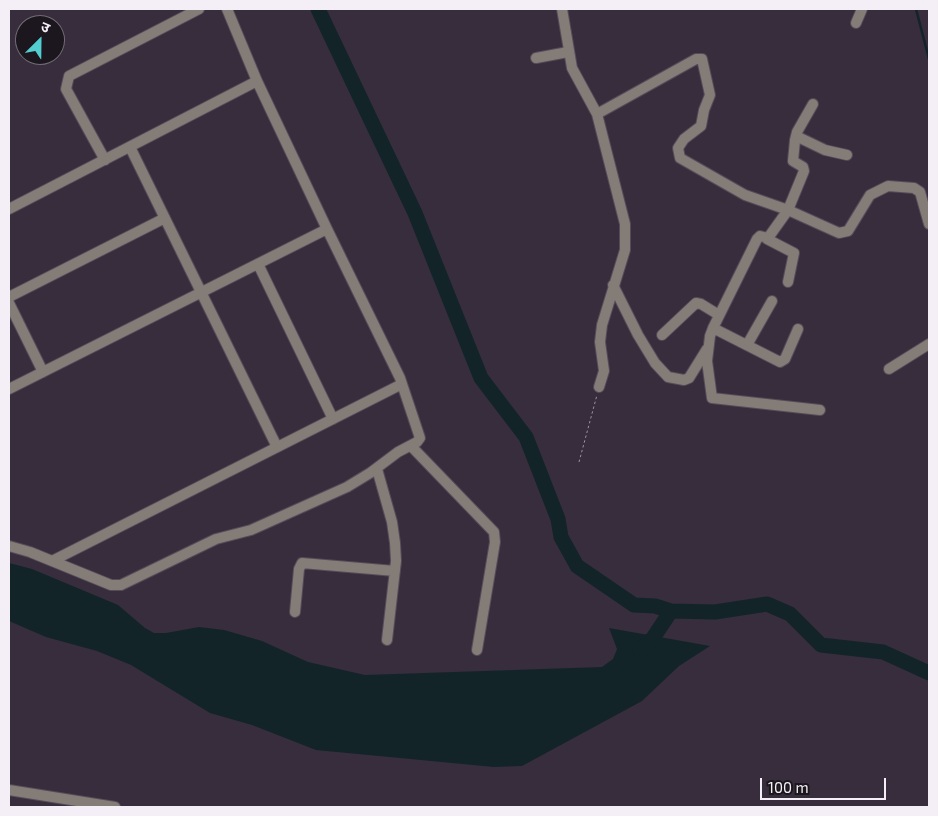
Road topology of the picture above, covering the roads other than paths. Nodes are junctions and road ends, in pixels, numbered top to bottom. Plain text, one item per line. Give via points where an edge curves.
1 (199, 9) edge
2 (227, 9) edge
3 (562, 9) edge
4 (862, 9) edge
5 (856, 23) dead end
6 (568, 52) junction
7 (536, 58) dead end
8 (258, 81) junction
9 (813, 104) dead end
10 (597, 114) junction
11 (796, 136) junction
12 (130, 147) junction
13 (847, 155) dead end
14 (105, 160) junction
15 (9, 209) edge
16 (788, 210) junction
17 (165, 218) junction
18 (929, 224) edge
19 (327, 229) junction
20 (767, 239) junction
21 (258, 264) junction
22 (788, 282) dead end
23 (613, 285) junction
24 (202, 292) junction
25 (9, 297) edge
26 (772, 301) dead end
27 (9, 303) edge
28 (718, 315) junction
29 (713, 328) junction
30 (798, 329) dead end
31 (662, 335) dead end
32 (929, 344) edge
33 (747, 345) junction
34 (708, 348) junction
35 (889, 370) dead end
36 (43, 372) junction
37 (402, 384) junction
38 (600, 387) road end
39 (9, 389) edge
40 (820, 410) dead end
41 (333, 419) junction
42 (411, 446) junction
43 (278, 447) junction
44 (376, 468) junction
45 (9, 546) edge
46 (52, 561) junction
47 (395, 571) junction
48 (295, 612) dead end
49 (387, 640) dead end
50 (477, 650) dead end
51 (9, 790) edge
52 (115, 807) edge

1 - 14 street via 69,76 66,89
2 - 8 street
3 - 6 street
4 - 5 street
6 - 7 street
6 - 10 street via 572,68
8 - 12 street
8 - 19 street
9 - 11 street
10 - 16 street via 696,59 702,59 710,95 702,126 680,144 677,153 745,195
10 - 23 street via 625,224 625,250
11 - 13 street via 825,150
11 - 16 street via 793,161 804,171
12 - 14 street
12 - 17 street
14 - 15 street
16 - 18 street via 844,233 853,225 870,195 888,186 897,186 920,192
16 - 20 street
17 - 24 street
17 - 25 street
19 - 21 street
19 - 37 street
20 - 22 street via 794,253
20 - 28 street via 758,237
21 - 24 street
21 - 41 street
23 - 34 street via 638,335 668,377 689,378
23 - 38 street via 602,325 600,342 604,371
24 - 36 street
24 - 43 street
26 - 33 street
27 - 36 street
28 - 29 street
28 - 31 street via 696,303
29 - 33 street
29 - 34 street
30 - 33 street via 783,361
32 - 35 street
34 - 40 street via 712,398
36 - 39 street
37 - 41 street
37 - 42 street via 420,435 419,441
41 - 43 street
42 - 44 street
42 - 50 street via 494,532
43 - 46 street
44 - 46 street via 347,487 251,530 216,539 121,586
44 - 47 street via 396,543
45 - 46 street
47 - 48 street via 302,563
47 - 49 street
51 - 52 street

